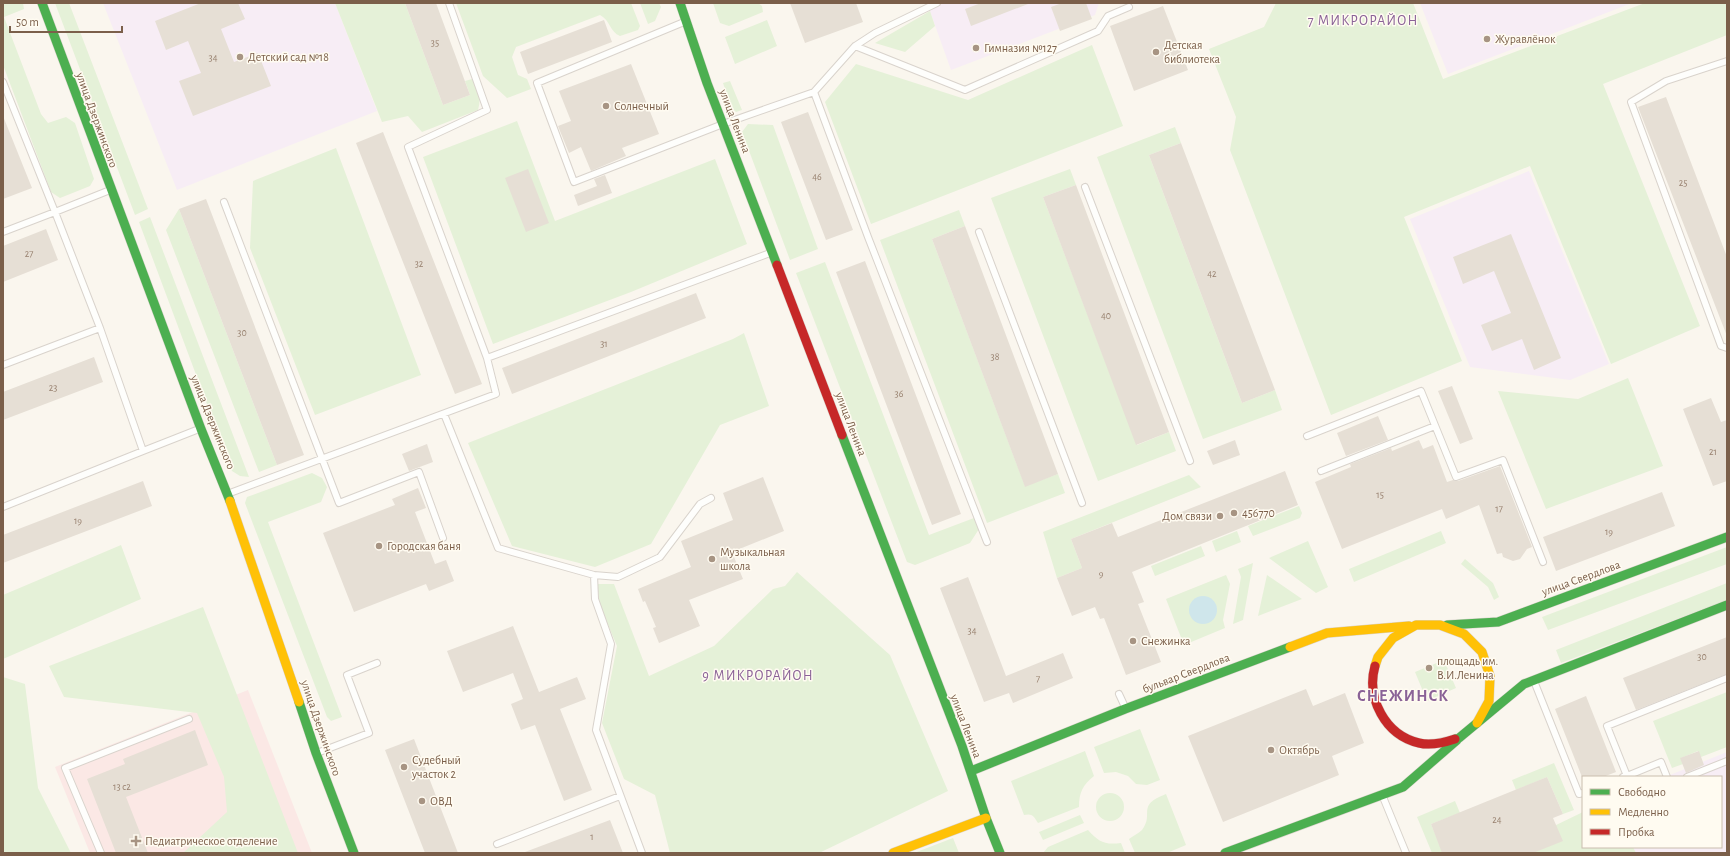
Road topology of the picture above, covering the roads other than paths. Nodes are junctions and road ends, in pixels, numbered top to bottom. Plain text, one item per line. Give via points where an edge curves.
1 (42, 3) edge
2 (449, 3) edge
3 (680, 3) edge
4 (937, 3) edge
5 (1129, 6) dead end
6 (687, 21) junction
7 (855, 46) junction
8 (1727, 61) edge
9 (3, 82) edge
10 (814, 92) junction
11 (723, 124) junction
12 (1085, 187) dead end
13 (111, 190) junction
14 (224, 202) dead end
15 (55, 212) junction
16 (3, 232) edge
17 (979, 232) dead end
18 (773, 251) junction
19 (100, 328) junction
20 (1727, 348) edge
21 (487, 358) junction
22 (3, 365) edge
23 (444, 414) junction
24 (1435, 426) junction
25 (201, 429) junction
26 (1307, 436) dead end
27 (143, 451) junction
28 (322, 458) junction
29 (1190, 461) dead end
30 (1321, 471) dead end
31 (228, 494) junction
32 (711, 498) dead end
33 (1082, 502) dead end
34 (3, 507) edge
35 (1727, 537) edge
36 (443, 538) dead end
37 (987, 542) dead end
38 (1543, 562) dead end
39 (594, 575) junction
40 (1727, 605) edge
41 (1440, 625) junction
42 (1416, 626) junction
43 (377, 664) dead end
44 (1727, 678) edge
45 (1534, 680) junction
46 (1119, 694) dead end
47 (1125, 709) junction
48 (189, 719) dead end
49 (1477, 722) junction
50 (1459, 738) junction
51 (316, 753) junction
52 (1727, 761) edge
53 (971, 771) junction
54 (1625, 776) edge
55 (1667, 776) edge
56 (1690, 776) edge
57 (1582, 793) edge
58 (1383, 795) junction
59 (620, 796) junction
60 (986, 818) junction
61 (497, 844) dead end
62 (101, 853) edge
63 (354, 853) edge
64 (642, 853) edge
65 (893, 853) edge
66 (1000, 853) edge
67 (1225, 853) edge
68 (1406, 853) edge

1 - 13 street, улица Дзержинского
2 - 21 lane via 487,110 408,147
3 - 6 street, улица Ленина
4 - 7 lane via 875,33
5 - 7 lane via 1108,16 1098,31 964,90
6 - 11 street, улица Ленина
6 - 11 lane via 537,83 574,182
7 - 10 lane
8 - 20 lane via 1666,81 1632,102 1721,346
9 - 15 lane
10 - 11 lane
10 - 37 lane
11 - 18 street, улица Ленина
12 - 29 lane
13 - 15 lane
13 - 25 street, улица Дзержинского
14 - 28 lane
15 - 16 lane
15 - 19 lane
17 - 33 lane
18 - 21 lane
18 - 53 street, улица Ленина
19 - 22 lane
19 - 27 lane
21 - 23 lane via 496,394
23 - 28 lane
23 - 39 lane via 498,548
24 - 26 lane via 1421,391
24 - 30 lane
24 - 38 lane via 1456,477 1503,460
25 - 27 lane
25 - 31 street, улица Дзержинского
27 - 34 lane
28 - 31 lane
28 - 36 lane via 339,503 419,472
31 - 51 street, улица Дзержинского
32 - 39 lane via 700,504 660,557 618,577
35 - 41 street, улица Свердлова via 1498,622
39 - 59 lane via 595,599 612,644 596,730
40 - 45 street
41 - 42 street
41 - 49 street via 1464,634 1482,652 1490,676 1490,689 1489,701
42 - 47 street, бульвар Свердлова via 1327,633
42 - 50 street via 1393,638 1378,657 1372,677 1375,704 1387,724 1403,737 1419,743 1438,744
43 - 51 lane via 348,675 370,733
44 - 54 lane via 1607,726
45 - 49 street via 1524,684
45 - 57 lane via 1579,794
46 - 47 lane
47 - 53 street, бульвар Свердлова
48 - 62 lane via 65,768
49 - 50 street
50 - 58 street via 1403,787
51 - 63 street, улица Дзержинского
52 - 56 lane
53 - 60 street, улица Ленина
54 - 55 lane via 1661,762
58 - 67 street
58 - 68 lane
59 - 61 lane
59 - 64 lane
60 - 65 street
60 - 66 street, улица Ленина

